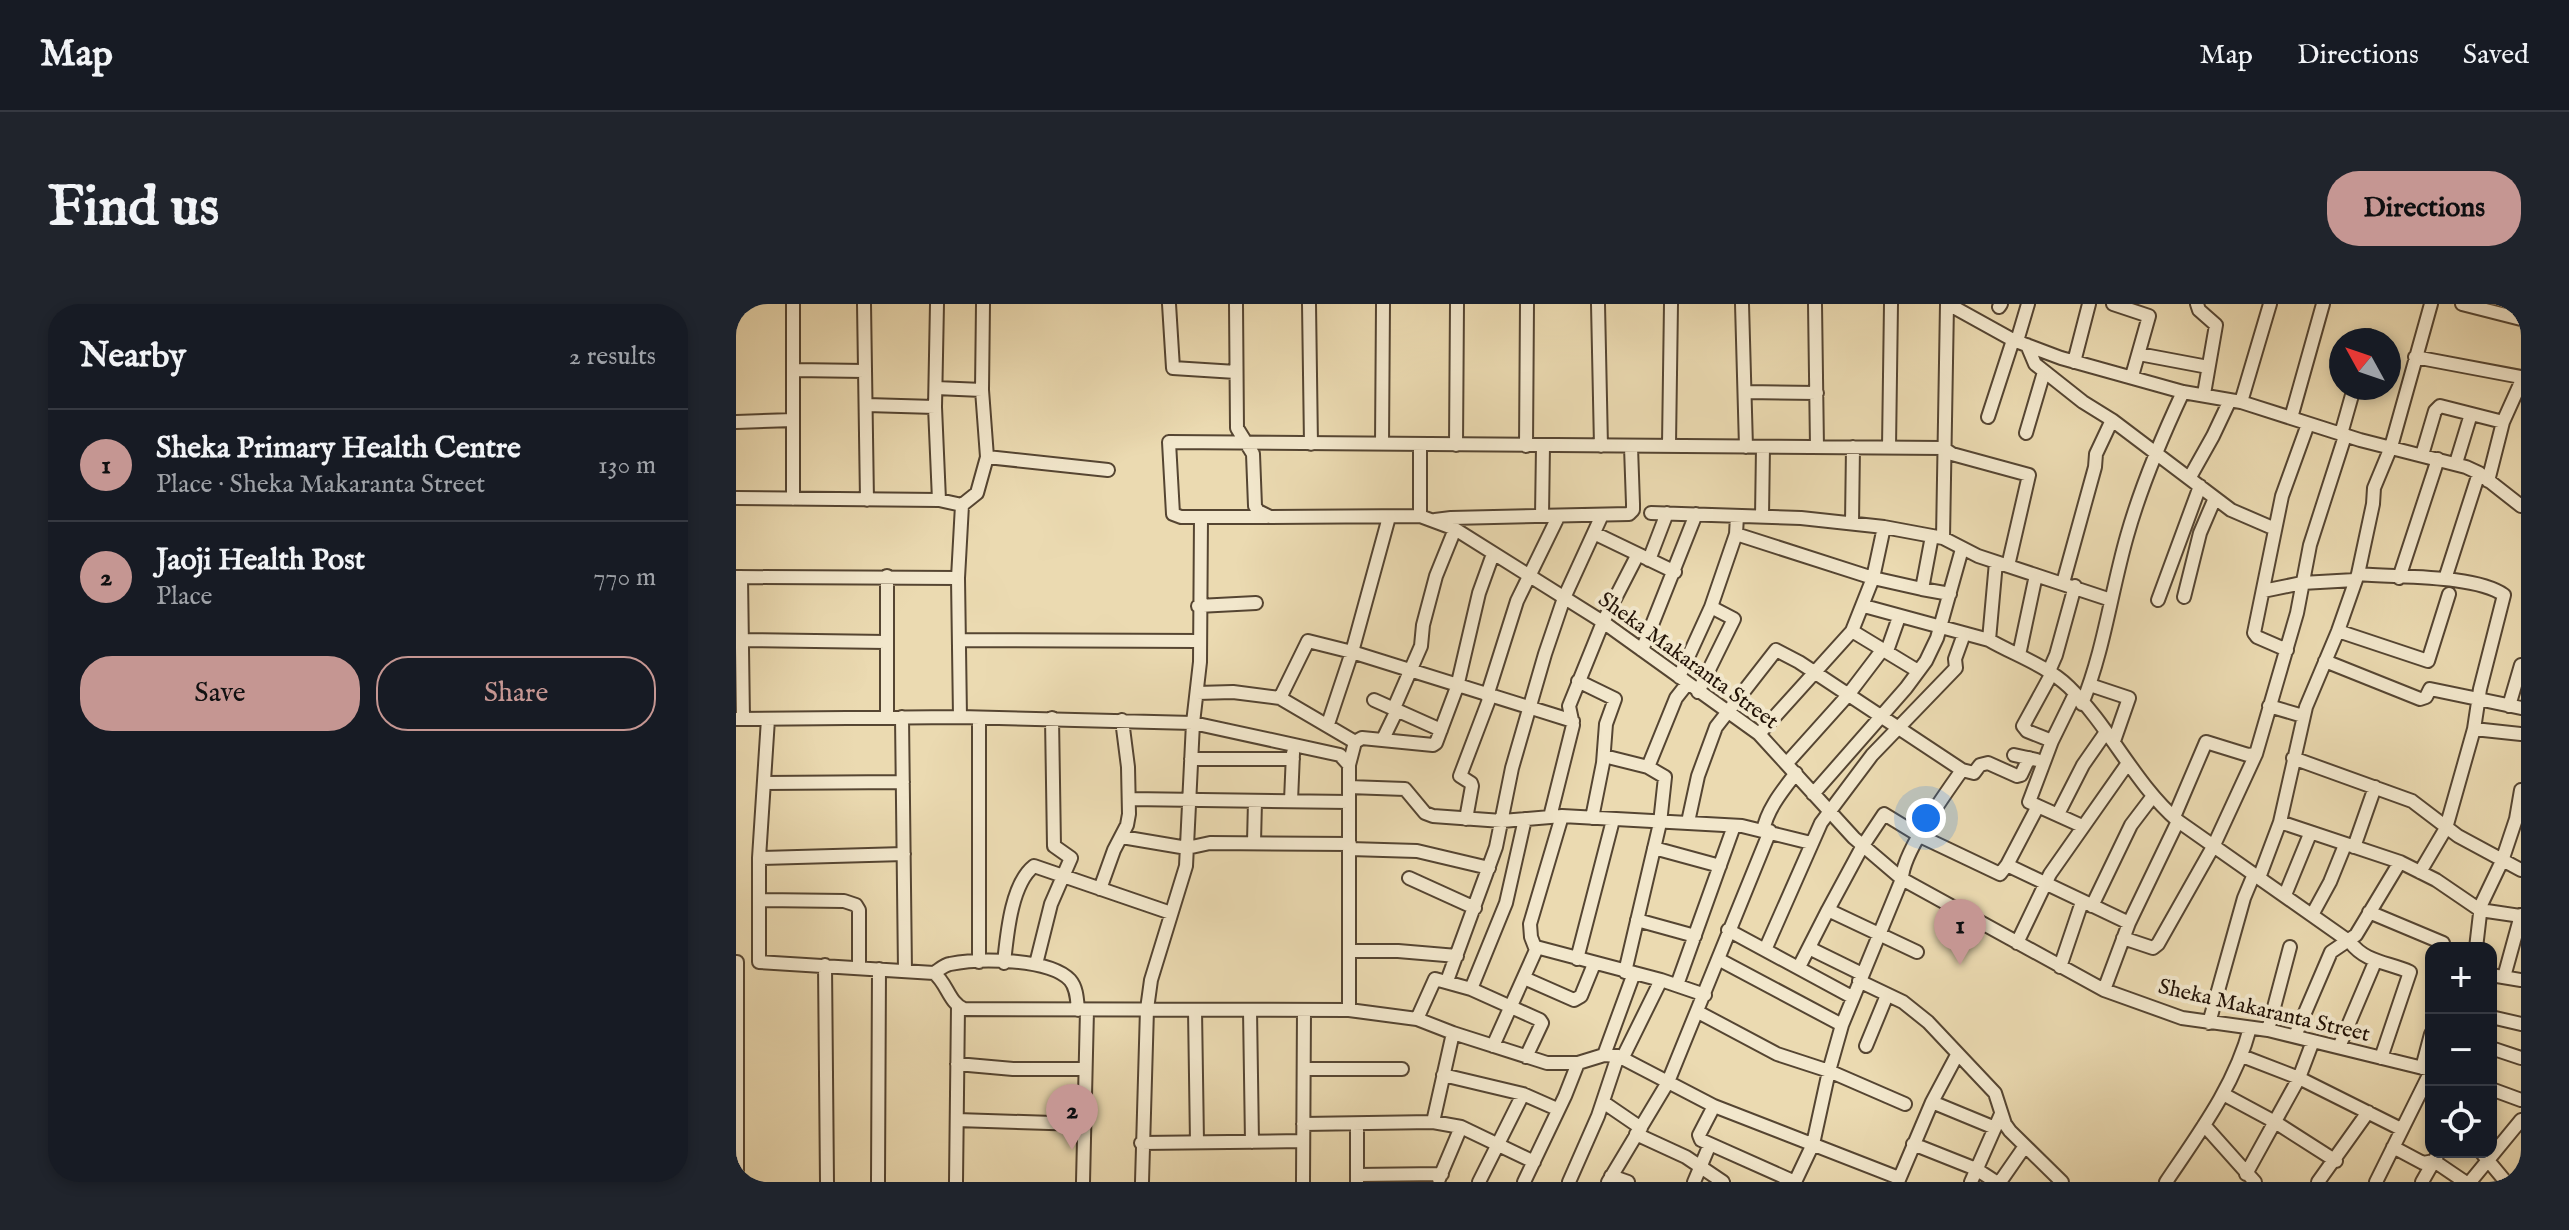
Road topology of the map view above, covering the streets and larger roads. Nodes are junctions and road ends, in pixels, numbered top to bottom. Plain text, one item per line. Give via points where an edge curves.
1 (793, 304) edge
2 (864, 304) edge
3 (937, 304) edge
4 (983, 304) edge
5 (1169, 304) edge
6 (1236, 304) edge
7 (1309, 304) edge
8 (1383, 304) edge
9 (1457, 304) edge
10 (1527, 304) edge
11 (1598, 304) edge
12 (1671, 304) edge
13 (1742, 304) edge
14 (1815, 304) edge
15 (1891, 304) edge
16 (1947, 304) edge
17 (2028, 304) edge
18 (2089, 304) edge
19 (2113, 304) edge
20 (2197, 304) edge
21 (2270, 304) edge
22 (2323, 304) edge
23 (2431, 304) edge
24 (2462, 304) edge
25 (2521, 319) edge
26 (2019, 342) junction
27 (2139, 354) junction
28 (2415, 357) junction
29 (2074, 362) junction
30 (2208, 367) junction
31 (794, 370) junction
32 (865, 371) junction
33 (1236, 372) junction
34 (2044, 372) junction
35 (2132, 376) junction
36 (2521, 379) edge
37 (936, 388) junction
38 (982, 390) junction
39 (1745, 392) junction
40 (2183, 392) junction
41 (1817, 393) junction
42 (2204, 394) junction
43 (2351, 400) edge
44 (2235, 401) junction
45 (867, 405) junction
46 (935, 407) junction
47 (2471, 414) junction
48 (1988, 417) dead end
49 (2291, 418) junction
50 (793, 420) junction
51 (2112, 420) junction
52 (736, 422) edge
53 (2503, 422) junction
54 (2308, 424) junction
55 (2026, 433) dead end
56 (2343, 435) junction
57 (1248, 444) junction
58 (1311, 444) junction
59 (1382, 444) junction
60 (1420, 444) junction
61 (1669, 444) junction
62 (1456, 445) junction
63 (1526, 446) junction
64 (1543, 446) junction
65 (1601, 446) junction
66 (1631, 447) junction
67 (1746, 447) junction
68 (1763, 447) junction
69 (1817, 447) junction
70 (1853, 447) junction
71 (1889, 447) junction
72 (2391, 447) junction
73 (1943, 448) junction
74 (2154, 453) junction
75 (2422, 455) junction
76 (987, 457) junction
77 (2438, 459) junction
78 (2456, 463) junction
79 (1108, 470) dead end
80 (2190, 477) junction
81 (2483, 477) junction
82 (2200, 486) junction
83 (736, 498) edge
84 (2215, 498) junction
85 (793, 499) junction
86 (867, 500) junction
87 (939, 500) junction
88 (962, 505) junction
89 (2521, 506) edge
90 (1651, 513) dead end
91 (1667, 513) junction
92 (1696, 514) junction
93 (1602, 515) junction
94 (1420, 516) junction
95 (1542, 516) junction
96 (1737, 516) junction
97 (1201, 517) junction
98 (1270, 517) junction
99 (1389, 517) junction
100 (1558, 517) junction
101 (1762, 517) junction
102 (1435, 520) junction
103 (1852, 523) junction
104 (1884, 527) junction
105 (1455, 529) junction
106 (2275, 529) junction
107 (1596, 534) junction
108 (1736, 534) junction
109 (1937, 537) junction
110 (1962, 549) junction
111 (1493, 554) junction
112 (1643, 557) junction
113 (2002, 564) junction
114 (1675, 572) junction
115 (2036, 575) junction
116 (887, 576) junction
117 (738, 577) edge
118 (1528, 577) junction
119 (2356, 577) junction
120 (958, 578) junction
121 (1873, 578) junction
122 (2399, 578) junction
123 (2445, 579) junction
124 (2302, 583) junction
125 (2069, 585) junction
126 (1922, 589) junction
127 (2263, 591) junction
128 (1950, 594) junction
129 (2449, 594) dead end
130 (2184, 597) dead end
131 (1564, 598) junction
132 (2111, 600) junction
133 (2158, 600) dead end
134 (1256, 603) dead end
135 (1198, 606) junction
136 (1864, 606) junction
137 (1711, 607) junction
138 (1899, 617) junction
139 (1603, 622) junction
140 (1939, 627) junction
141 (1852, 631) junction
142 (2338, 631) junction
143 (1964, 634) junction
144 (743, 640) junction
145 (960, 640) junction
146 (1989, 640) junction
147 (1199, 641) junction
148 (886, 642) junction
149 (1642, 650) junction
150 (1885, 650) junction
151 (2287, 650) junction
152 (1352, 652) junction
153 (2019, 655) junction
154 (2325, 661) junction
155 (2521, 665) edge
156 (1918, 671) junction
157 (1411, 672) junction
158 (1814, 672) junction
159 (2050, 672) junction
160 (1683, 680) junction
161 (1578, 681) junction
162 (2090, 685) junction
163 (1457, 687) junction
164 (1698, 692) junction
165 (1197, 693) junction
166 (1848, 695) junction
167 (1488, 697) junction
168 (1280, 698) junction
169 (2079, 699) junction
170 (1374, 700) dead end
171 (2479, 700) junction
172 (2269, 706) junction
173 (2515, 707) edge
174 (1528, 708) junction
175 (1396, 709) junction
176 (1725, 712) junction
177 (2303, 716) junction
178 (887, 717) junction
179 (902, 717) junction
180 (960, 717) junction
181 (1880, 717) junction
182 (979, 718) junction
183 (1052, 718) junction
184 (740, 719) edge
185 (768, 719) junction
186 (1122, 720) junction
187 (1573, 721) junction
188 (1193, 723) junction
189 (1328, 724) junction
190 (1897, 729) junction
191 (2474, 729) junction
192 (1441, 730) junction
193 (1759, 734) junction
194 (2521, 734) edge
195 (2110, 737) junction
196 (1383, 739) junction
197 (2052, 741) junction
198 (1355, 742) junction
199 (1293, 752) junction
200 (2256, 754) junction
201 (2014, 755) dead end
202 (1604, 756) junction
203 (2029, 758) junction
204 (2293, 758) junction
205 (1191, 759) junction
206 (2044, 762) junction
207 (2128, 763) junction
208 (1349, 765) junction
209 (1648, 767) junction
210 (1792, 768) junction
211 (1962, 770) junction
212 (903, 782) junction
213 (764, 783) junction
214 (1349, 787) junction
215 (2375, 787) junction
216 (2521, 790) edge
217 (1813, 794) junction
218 (2153, 796) junction
219 (1130, 799) junction
220 (1189, 801) junction
221 (1255, 801) junction
222 (1291, 801) junction
223 (1349, 802) junction
224 (2038, 806) junction
225 (1830, 813) junction
226 (2058, 814) junction
227 (1556, 816) junction
228 (1592, 818) junction
229 (1466, 819) junction
230 (1525, 819) junction
231 (2176, 819) junction
232 (1613, 820) junction
233 (1502, 821) junction
234 (1688, 822) junction
235 (2280, 822) junction
236 (1660, 823) junction
237 (1734, 826) junction
238 (2082, 826) junction
239 (2446, 828) junction
240 (1767, 831) junction
241 (2310, 834) junction
242 (1920, 836) junction
243 (1122, 837) junction
244 (1254, 842) junction
245 (1811, 843) junction
246 (2214, 845) junction
247 (1350, 846) junction
248 (2350, 846) junction
249 (1862, 847) junction
250 (1187, 848) junction
251 (1654, 848) junction
252 (904, 854) junction
253 (759, 858) junction
254 (2502, 861) junction
255 (2400, 862) junction
256 (2007, 865) junction
257 (1720, 866) junction
258 (1489, 868) junction
259 (2521, 870) edge
260 (2420, 872) junction
261 (1062, 876) junction
262 (2257, 876) junction
263 (1409, 878) dead end
264 (1902, 879) junction
265 (2045, 884) junction
266 (1100, 889) junction
267 (2285, 895) junction
268 (759, 900) junction
269 (2087, 904) junction
270 (1475, 908) junction
271 (1828, 910) junction
272 (2480, 910) junction
273 (2369, 912) junction
274 (1171, 913) junction
275 (2312, 915) junction
276 (2521, 916) edge
277 (1637, 920) junction
278 (2129, 923) junction
279 (1728, 930) junction
280 (1879, 934) junction
281 (1695, 936) junction
282 (2123, 938) junction
283 (2350, 942) junction
284 (2441, 942) edge
285 (2477, 942) edge
286 (2017, 943) junction
287 (1536, 947) junction
288 (2290, 947) dead end
289 (1809, 948) junction
290 (1765, 950) junction
291 (1349, 951) junction
292 (1917, 952) dead end
293 (1457, 956) junction
294 (1577, 959) junction
295 (1718, 959) junction
296 (736, 962) edge
297 (759, 962) junction
298 (979, 962) junction
299 (2375, 962) junction
300 (1004, 963) junction
301 (1036, 964) junction
302 (1594, 964) junction
303 (825, 965) junction
304 (859, 967) junction
305 (1799, 967) junction
306 (2060, 967) junction
307 (879, 969) junction
308 (905, 971) junction
309 (1630, 972) junction
310 (934, 973) junction
311 (2498, 976) edge
312 (1524, 978) junction
313 (1861, 978) junction
314 (1661, 980) junction
315 (2521, 980) edge
316 (1447, 981) junction
317 (1677, 985) junction
318 (1471, 989) junction
319 (2104, 990) junction
320 (1705, 995) junction
321 (1887, 995) junction
322 (1852, 997) junction
323 (958, 1006) junction
324 (1511, 1006) junction
325 (1147, 1009) junction
326 (1082, 1010) junction
327 (1195, 1010) junction
328 (1250, 1010) junction
329 (1304, 1010) junction
330 (1349, 1010) junction
331 (1698, 1012) junction
332 (2497, 1018) edge
333 (1417, 1019) junction
334 (2209, 1023) junction
335 (2521, 1024) edge
336 (1842, 1025) junction
337 (2250, 1028) junction
338 (2268, 1030) junction
339 (1453, 1033) junction
340 (2295, 1036) junction
341 (2313, 1041) junction
342 (736, 1046) edge
343 (1493, 1046) junction
344 (1866, 1046) dead end
345 (2339, 1047) junction
346 (2497, 1050) edge
347 (1604, 1055) junction
348 (1957, 1055) junction
349 (2242, 1056) junction
350 (1526, 1057) junction
351 (1620, 1057) junction
352 (2381, 1058) junction
353 (2521, 1058) edge
354 (1578, 1063) junction
355 (957, 1064) junction
356 (2425, 1068) edge
357 (1085, 1069) junction
358 (1304, 1069) junction
359 (1402, 1069) dead end
360 (1829, 1071) junction
361 (1443, 1075) junction
362 (2425, 1076) edge
363 (2299, 1078) junction
364 (1668, 1082) junction
365 (2497, 1091) edge
366 (1523, 1094) junction
367 (2223, 1094) junction
368 (2521, 1100) edge
369 (1603, 1102) junction
370 (1932, 1102) junction
371 (1905, 1104) dead end
372 (1714, 1106) junction
373 (1557, 1109) junction
374 (2368, 1112) junction
375 (2001, 1114) junction
376 (736, 1120) edge
377 (957, 1120) junction
378 (2521, 1120) edge
379 (1433, 1122) junction
380 (2275, 1122) junction
381 (1083, 1124) junction
382 (1303, 1124) junction
383 (1357, 1124) junction
384 (2204, 1125) junction
385 (1461, 1127) junction
386 (1995, 1128) junction
387 (2401, 1129) junction
388 (1639, 1131) junction
389 (1303, 1141) junction
390 (1197, 1142) junction
391 (1252, 1142) junction
392 (1141, 1143) junction
393 (1499, 1144) junction
394 (1710, 1144) junction
395 (1813, 1144) junction
396 (1913, 1144) junction
397 (2025, 1146) junction
398 (2497, 1146) edge
399 (2393, 1147) junction
400 (2432, 1158) edge
401 (2435, 1158) edge
402 (2438, 1158) edge
403 (2483, 1158) edge
404 (2486, 1158) edge
405 (2336, 1161) junction
406 (1534, 1162) junction
407 (1700, 1168) junction
408 (1976, 1169) junction
409 (1440, 1178) edge
410 (2251, 1178) edge
411 (1357, 1179) edge
412 (1610, 1179) edge
413 (1898, 1180) edge
414 (737, 1182) edge
415 (827, 1182) edge
416 (878, 1182) edge
417 (956, 1182) edge
418 (1083, 1182) edge
419 (1142, 1182) edge
420 (1303, 1182) edge
421 (1479, 1182) edge
422 (1524, 1182) edge
423 (1569, 1182) edge
424 (1628, 1182) edge
425 (1694, 1182) edge
426 (1723, 1182) edge
427 (1795, 1182) edge
428 (1971, 1182) edge
429 (1998, 1182) edge
430 (2062, 1182) edge
431 (2166, 1182) edge
432 (2318, 1182) edge
433 (2376, 1182) edge
434 (2422, 1182) edge
435 (2468, 1182) edge
436 (2506, 1182) edge

1 - 31 street
2 - 32 street
3 - 37 street
4 - 38 street
5 - 33 street via 1173,368
6 - 33 street
7 - 58 street
8 - 59 street
9 - 62 street
10 - 63 street
11 - 65 street
12 - 61 street
13 - 39 street
14 - 41 street
15 - 71 street
16 - 26 street
16 - 73 street
17 - 26 street
18 - 29 street
19 - 27 street via 2149,316
20 - 30 street via 2216,325
21 - 44 street
22 - 49 street
23 - 28 street
24 - 25 street
26 - 29 street
26 - 34 street
26 - 48 street
27 - 30 street
27 - 35 street
28 - 36 street
28 - 72 street
29 - 35 street
30 - 42 street
31 - 32 street
31 - 50 street
32 - 45 street
33 - 57 street via 1237,428
34 - 51 street
34 - 55 street
35 - 40 street
36 - 53 street
37 - 38 street
37 - 46 street
38 - 76 street
39 - 41 street
39 - 67 street
40 - 42 street
40 - 74 street
41 - 69 street
42 - 44 street
43 - 56 street
44 - 49 street
44 - 80 street
45 - 46 street
45 - 86 street
46 - 87 street
47 - 53 street
47 - 75 street via 2437,408
47 - 78 street
49 - 54 street
50 - 52 street
50 - 85 street
51 - 74 street
51 - 125 street via 2096,454
53 - 81 street
54 - 56 street
54 - 106 street
56 - 72 street
56 - 124 street
57 - 58 street
57 - 97 street via 1169,442 1171,511
57 - 98 street via 1256,509
58 - 59 street
59 - 60 street
60 - 62 street
60 - 94 street
61 - 66 street
61 - 67 street
62 - 63 street
63 - 64 street
64 - 65 street
64 - 95 street
65 - 66 street
66 - 93 street via 1633,510
67 - 68 street
68 - 69 street
68 - 101 street
69 - 70 street
70 - 71 street
70 - 103 street
71 - 73 street
72 - 75 street
72 - 119 street via 2374,488
73 - 109 street
73 - 113 street via 2029,475
74 - 80 street
74 - 132 street
75 - 77 street
76 - 79 street
76 - 88 street via 977,493
77 - 78 street
77 - 122 street
78 - 81 street
80 - 82 street
81 - 89 street
81 - 123 street
82 - 84 street
82 - 133 street
83 - 85 street
84 - 106 street
84 - 130 street
85 - 86 street
86 - 87 street
87 - 88 street
88 - 120 street
90 - 91 street
91 - 92 street
91 - 112 street
92 - 96 street
92 - 114 street
93 - 100 street
93 - 107 street
94 - 99 street, Sheka Makaranta Street
94 - 102 street, Sheka Makaranta Street
95 - 100 street
95 - 102 street
96 - 101 street
96 - 108 street
97 - 98 street, Sheka Makaranta Street
97 - 135 street
98 - 99 street, Sheka Makaranta Street
99 - 152 street
100 - 118 street
101 - 103 street
102 - 105 street, Sheka Makaranta Street
103 - 104 street
104 - 109 street
104 - 121 street
105 - 111 street, Sheka Makaranta Street
105 - 157 street via 1436,576
106 - 127 street
107 - 112 street
107 - 131 street
108 - 121 street
108 - 137 street
109 - 110 street
109 - 126 street
110 - 113 street
110 - 128 street
111 - 118 street, Sheka Makaranta Street
111 - 163 street
112 - 114 street
112 - 139 street
113 - 115 street
113 - 146 street
114 - 149 street
115 - 125 street
115 - 153 street
116 - 117 street
116 - 120 street
116 - 148 street
117 - 144 street
118 - 131 street, Sheka Makaranta Street
118 - 167 street
119 - 122 street
119 - 124 street
119 - 142 street
120 - 145 street
121 - 126 street
121 - 136 street
122 - 123 street
123 - 171 street via 2504,595
124 - 127 street
124 - 151 street
125 - 132 street
125 - 159 street
126 - 128 street
127 - 151 street via 2255,635
128 - 140 street
129 - 142 street via 2428,661
131 - 139 street, Sheka Makaranta Street
131 - 174 street
132 - 162 street
134 - 135 street
135 - 147 street
136 - 138 street
136 - 141 street
137 - 160 street
137 - 164 street via 1734,619
138 - 140 street
138 - 150 street
139 - 149 street, Sheka Makaranta Street
139 - 161 street
140 - 143 street
140 - 156 street via 1934,647
141 - 150 street
141 - 158 street
142 - 154 street
143 - 146 street
143 - 190 street via 1956,668
144 - 148 street
144 - 184 street
145 - 147 street
145 - 180 street
146 - 153 street
147 - 165 street
148 - 178 street
149 - 160 street, Sheka Makaranta Street
150 - 156 street
150 - 166 street
151 - 172 street
152 - 157 street
152 - 168 street via 1307,642
152 - 189 street
153 - 159 street
154 - 171 street via 2420,699 2430,689
154 - 177 street
155 - 173 street
156 - 181 street
157 - 163 street
157 - 175 street
158 - 166 street
158 - 176 street via 1776,650
158 - 193 street
159 - 169 street
159 - 197 street via 2023,726
160 - 164 street, Sheka Makaranta Street
160 - 209 street
161 - 187 street via 1569,706
161 - 202 street via 1615,699 1606,724
162 - 169 street
162 - 195 street via 2129,698
163 - 167 street
163 - 192 street
164 - 176 street, Sheka Makaranta Street
165 - 168 street
165 - 188 street
166 - 181 street
166 - 210 street
167 - 174 street
167 - 229 street via 1460,776 1472,786
168 - 189 street
169 - 195 street
169 - 197 street
170 - 175 street
171 - 173 street
171 - 191 street
172 - 177 street
172 - 200 street
174 - 187 street
174 - 233 street
175 - 192 street
175 - 196 street
176 - 193 street, Sheka Makaranta Street
176 - 234 street via 1698,776
177 - 204 street
178 - 179 street
178 - 185 street
179 - 180 street
179 - 212 street
180 - 182 street
181 - 190 street
181 - 217 street
182 - 183 street
182 - 298 street
183 - 186 street
183 - 261 street via 1054,846 1071,858
184 - 185 street
185 - 213 street
186 - 188 street
186 - 219 street
187 - 227 street
188 - 199 street
188 - 205 street
189 - 198 street
190 - 211 street
190 - 225 street
191 - 194 street
191 - 239 street
192 - 196 street via 1433,745
193 - 210 street, Sheka Makaranta Street
195 - 207 street
195 - 226 street via 2083,765
196 - 198 street
197 - 206 street
198 - 208 street
199 - 205 street
199 - 208 street via 1340,755
199 - 222 street
200 - 231 street via 2206,742
200 - 246 street
201 - 203 street
202 - 209 street
202 - 228 street
203 - 206 street
203 - 211 street via 2019,776 1988,763 1974,773
204 - 215 street
204 - 235 street
205 - 220 street
206 - 224 street via 2029,800
207 - 218 street
207 - 238 street
208 - 214 street
209 - 236 street via 1665,777
210 - 217 street, Sheka Makaranta Street
210 - 240 street
211 - 242 street
212 - 213 street
212 - 252 street
213 - 253 street
214 - 223 street
214 - 229 street via 1405,789 1425,813
215 - 239 street via 2412,801
215 - 248 street
216 - 254 street
217 - 225 street, Sheka Makaranta Street
218 - 231 street
218 - 269 street
219 - 220 street
219 - 243 street
220 - 221 street
220 - 250 street
221 - 222 street
221 - 244 street
222 - 223 street
223 - 247 street
224 - 226 street
224 - 256 street
225 - 245 street
225 - 249 street, Sheka Makaranta Street
226 - 238 street
227 - 228 street
227 - 230 street
227 - 287 street via 1530,924
228 - 232 street
229 - 233 street
230 - 233 street
230 - 318 street via 1506,903
231 - 246 street
231 - 278 street
232 - 236 street
232 - 294 street
233 - 258 street
234 - 236 street
234 - 237 street
235 - 241 street
235 - 262 street
236 - 251 street
237 - 240 street
237 - 257 street
238 - 265 street
239 - 254 street
239 - 260 street
240 - 245 street
240 - 279 street
241 - 248 street
241 - 267 street
242 - 249 street via 1884,814
242 - 256 street via 2000,874
242 - 264 street
243 - 250 street
243 - 266 street
244 - 247 street
244 - 250 street
245 - 290 street
246 - 262 street
246 - 282 street via 2155,947
247 - 258 street via 1417,851
247 - 291 street
248 - 255 street
248 - 275 street
249 - 264 street, Sheka Makaranta Street
249 - 271 street
250 - 274 street
251 - 257 street
251 - 277 street
252 - 253 street
252 - 308 street
253 - 268 street
254 - 259 street
254 - 272 street
255 - 260 street
255 - 273 street
256 - 265 street
257 - 281 street
258 - 270 street
260 - 272 street
261 - 266 street
261 - 300 street via 1037,866 1029,871 1012,910
261 - 301 street
262 - 267 street
262 - 334 street via 2244,898
263 - 270 street
264 - 280 street
264 - 286 street, Sheka Makaranta Street
265 - 269 street
265 - 286 street
266 - 274 street
267 - 275 street
268 - 297 street
268 - 304 street via 856,905
269 - 278 street
269 - 306 street
270 - 293 street
271 - 280 street
271 - 289 street
272 - 276 street
272 - 285 street
273 - 283 street
273 - 284 street
274 - 325 street
275 - 283 street
276 - 311 street
277 - 281 street
277 - 309 street
278 - 282 street
279 - 290 street
279 - 295 street
280 - 292 street
280 - 313 street
281 - 317 street
282 - 319 street
283 - 299 street
283 - 340 street via 2331,952
286 - 306 street, Sheka Makaranta Street
287 - 294 street
287 - 312 street
288 - 338 street
289 - 305 street
289 - 313 street
290 - 305 street
291 - 293 street
291 - 330 street
293 - 316 street
294 - 302 street
295 - 320 street
295 - 336 street
296 - 297 street
296 - 342 street
297 - 303 street
298 - 300 street
298 - 310 street via 947,964
299 - 345 street
299 - 352 street via 2410,972
300 - 301 street
301 - 326 street via 1071,981
302 - 309 street
302 - 312 street via 1581,996 1574,1000
303 - 304 street
303 - 415 street
304 - 307 street
305 - 322 street
306 - 319 street, Sheka Makaranta Street
307 - 308 street
307 - 416 street
308 - 310 street
309 - 314 street
309 - 347 street
310 - 323 street
311 - 315 street
312 - 324 street
313 - 321 street
313 - 322 street
314 - 317 street
314 - 351 street
316 - 318 street
316 - 333 street via 1432,982
317 - 320 street
318 - 324 street
319 - 334 street, Sheka Makaranta Street
320 - 331 street
321 - 344 street
321 - 348 street via 1917,1012
322 - 336 street
323 - 326 street
323 - 355 street
324 - 343 street
324 - 350 street via 1542,1023
325 - 326 street
325 - 327 street
325 - 392 street
326 - 357 street
327 - 328 street
327 - 390 street
328 - 329 street
328 - 391 street
329 - 330 street
329 - 358 street
330 - 333 street
331 - 360 street via 1777,1054
331 - 364 street
332 - 335 street
333 - 339 street
334 - 337 street, Sheka Makaranta Street
336 - 360 street
337 - 338 street, Sheka Makaranta Street
337 - 349 street
338 - 340 street, Sheka Makaranta Street
339 - 343 street
339 - 361 street
340 - 341 street, Sheka Makaranta Street
341 - 345 street, Sheka Makaranta Street
341 - 363 street
342 - 376 street
343 - 350 street
345 - 352 street, Sheka Makaranta Street
346 - 353 street
347 - 351 street
347 - 354 street
348 - 370 street
348 - 375 street via 1995,1093
349 - 363 street
349 - 367 street
350 - 354 street
351 - 364 street
351 - 369 street
352 - 356 street, Sheka Makaranta Street
354 - 373 street
355 - 357 street
355 - 377 street
357 - 381 street
358 - 359 street
358 - 382 street
360 - 371 street
360 - 395 street
361 - 366 street
361 - 379 street
362 - 387 street
363 - 374 street
363 - 380 street
364 - 372 street
364 - 388 street
365 - 368 street
366 - 373 street
366 - 393 street
367 - 380 street
367 - 384 street
369 - 388 street
369 - 423 street
370 - 386 street
370 - 396 street
372 - 394 street via 1699,1135
372 - 395 street
373 - 406 street
374 - 387 street
374 - 405 street
375 - 386 street
375 - 397 street
376 - 414 street
377 - 381 street
377 - 417 street
378 - 398 street
379 - 383 street
379 - 385 street
380 - 405 street
380 - 410 street
381 - 418 street
382 - 383 street
382 - 389 street
383 - 411 street
384 - 410 street
384 - 431 street
385 - 393 street
385 - 409 street
386 - 408 street
387 - 399 street
388 - 407 street
388 - 412 street
389 - 391 street
389 - 420 street
390 - 391 street
390 - 392 street
392 - 419 street
393 - 406 street
393 - 421 street
394 - 407 street
394 - 427 street
395 - 413 street
395 - 427 street
396 - 408 street
396 - 413 street
397 - 429 street
397 - 430 street
399 - 400 street via 2423,1163
399 - 433 street
401 - 434 street
402 - 435 street
403 - 435 street
404 - 436 street
405 - 432 street
406 - 422 street
407 - 425 street
407 - 426 street
408 - 428 street
408 - 429 street
409 - 411 street
412 - 424 street

